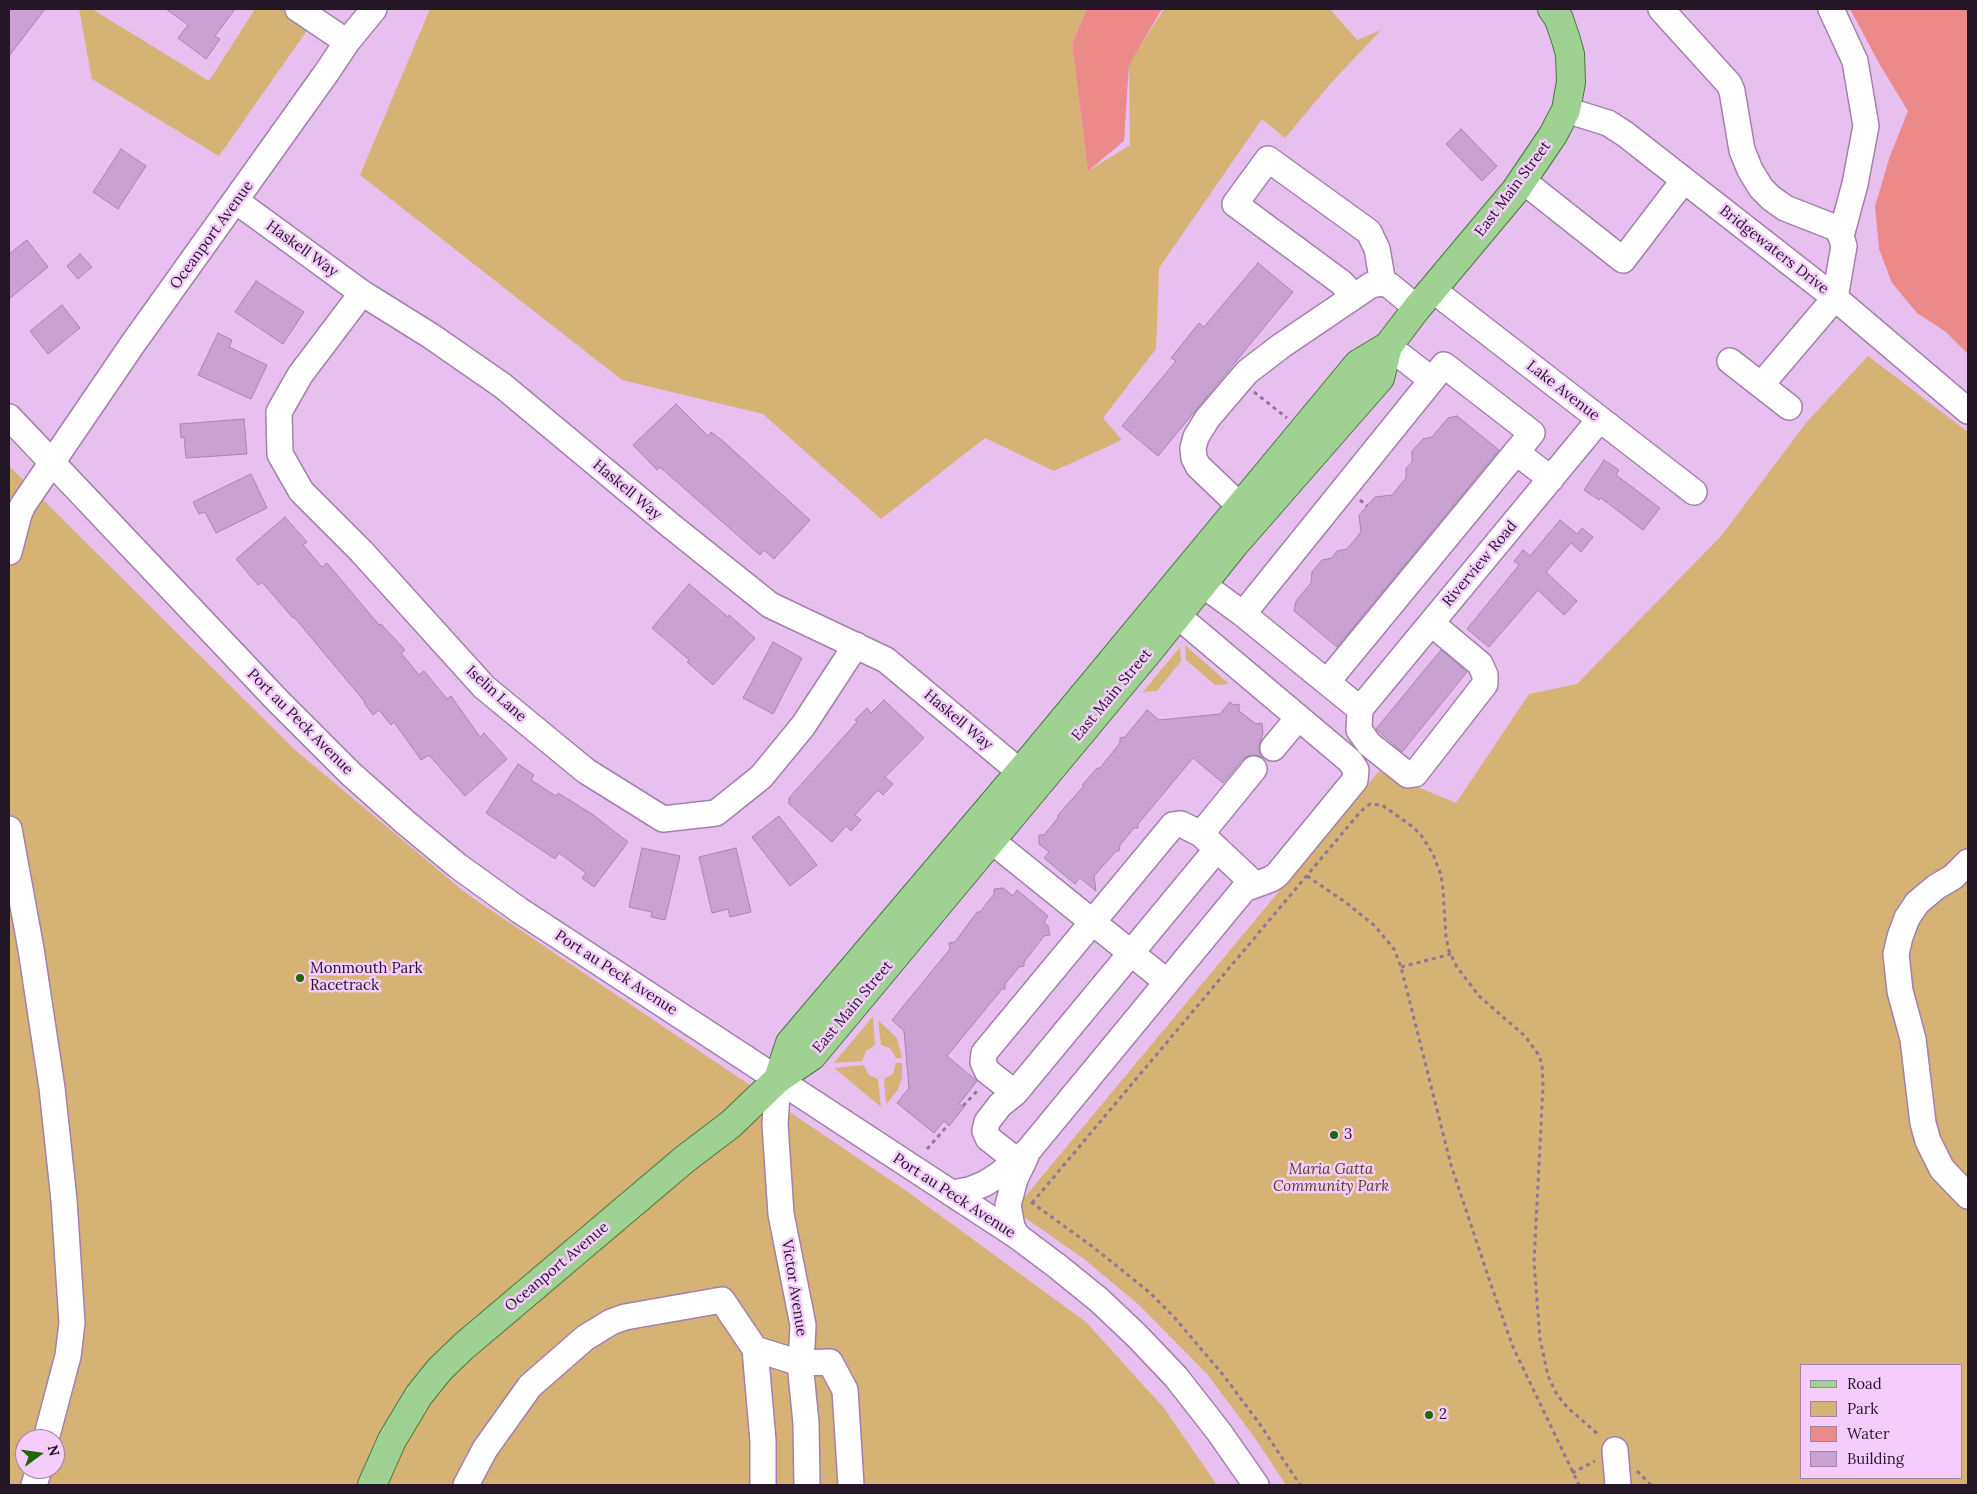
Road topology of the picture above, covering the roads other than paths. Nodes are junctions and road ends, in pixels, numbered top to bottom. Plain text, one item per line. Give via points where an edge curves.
1 (298, 9) edge
2 (374, 9) edge
3 (1552, 9) edge
4 (1661, 9) edge
5 (1831, 9) edge
6 (347, 42) junction
7 (1566, 110) junction
8 (1522, 180) junction
9 (1684, 180) junction
10 (236, 201) junction
11 (1841, 236) junction
12 (1383, 283) junction
13 (362, 293) junction
14 (1353, 296) junction
15 (1835, 298) junction
16 (1425, 299) junction
17 (1388, 346) junction
18 (1730, 361) dead end
19 (1432, 380) junction
20 (1761, 385) junction
21 (1789, 407) dead end
22 (1968, 411) edge
23 (9, 417) edge
24 (1600, 420) junction
25 (1516, 452) junction
26 (52, 462) junction
27 (1551, 479) junction
28 (1694, 492) dead end
29 (1240, 506) junction
30 (9, 552) edge
31 (1194, 578) junction
32 (1243, 614) junction
33 (1178, 616) junction
34 (1431, 623) junction
35 (856, 645) junction
36 (1327, 682) junction
37 (1360, 709) junction
38 (1298, 718) junction
39 (1273, 748) dead end
40 (1254, 769) dead end
41 (1020, 772) junction
42 (9, 829) edge
43 (992, 841) junction
44 (1209, 842) junction
45 (1968, 862) edge
46 (1252, 885) junction
47 (1092, 923) junction
48 (1130, 953) junction
49 (1167, 982) junction
50 (778, 1079) junction
51 (1015, 1094) junction
52 (1016, 1156) junction
53 (950, 1193) junction
54 (1968, 1196) edge
55 (781, 1214) junction
56 (1017, 1236) junction
57 (815, 1323) junction
58 (755, 1348) junction
59 (830, 1362) junction
60 (800, 1363) junction
61 (49, 1429) edge
62 (1615, 1450) road end
63 (372, 1485) edge
64 (466, 1485) edge
65 (763, 1485) edge
66 (807, 1485) edge
67 (851, 1485) edge
68 (1256, 1485) edge
69 (1618, 1485) edge

1 - 6 street
2 - 6 street, Oceanport Avenue
3 - 7 main road, East Main Street via 1559,19 1570,54 1572,82
4 - 11 street via 1729,84 1742,150 1762,188 1785,208 1836,228
5 - 11 street via 1855,61 1866,126
6 - 10 street, Oceanport Avenue
7 - 8 main road, East Main Street
7 - 9 street, Bridgewaters Drive via 1608,123
8 - 9 street via 1623,260
8 - 16 main road, East Main Street
9 - 15 street, Bridgewaters Drive
10 - 13 street, Haskell Way
10 - 26 street, Oceanport Avenue
11 - 15 street via 1844,246
12 - 14 street via 1371,285
12 - 14 street via 1377,248 1369,232 1268,159 1235,204 1342,283
12 - 16 street, Lake Avenue
13 - 35 street, Haskell Way via 503,386 770,605
13 - 35 street, Iselin Lane via 300,375 279,412 280,454 301,491 361,551 484,687 586,771 663,819 716,813 767,770 803,726
14 - 29 street via 1247,372 1196,437 1193,448 1198,466
15 - 20 street
15 - 22 street, Bridgewaters Drive
16 - 17 main road, East Main Street
16 - 24 street, Lake Avenue
17 - 19 street
17 - 29 main road, East Main Street via 1358,364
17 - 31 main road, East Main Street via 1380,378 1234,545
18 - 20 street
19 - 25 street via 1444,365 1532,433
19 - 32 street
20 - 21 street
23 - 26 street, Port au Peck Avenue
24 - 27 street, Riverview Road
24 - 28 street, Lake Avenue
25 - 27 street
25 - 36 street
26 - 30 street, Oceanport Avenue via 19,514
26 - 50 street, Port au Peck Avenue via 277,700 404,822 519,910
27 - 34 street, Riverview Road
29 - 31 main road, East Main Street
31 - 32 street
31 - 33 main road, East Main Street
31 - 41 main road, East Main Street
32 - 36 street
33 - 38 street
33 - 43 main road, East Main Street
34 - 37 street, Riverview Road
34 - 37 street via 1480,664 1485,684 1414,774 1408,775 1369,744 1359,730
35 - 41 street, Haskell Way via 886,660
36 - 37 street
38 - 39 street
38 - 46 street via 1350,761 1356,770 1355,780 1277,875
40 - 44 street
41 - 50 main road, East Main Street via 790,1043
42 - 61 street via 32,949 64,1200 72,1323 68,1356
43 - 47 street
43 - 50 main road, East Main Street via 812,1056
44 - 46 street
44 - 47 street via 1181,824 1173,826
44 - 48 street
45 - 54 street via 1917,903 1907,918 1896,954 1928,1141 1942,1169
46 - 49 street via 1244,889
47 - 48 street
47 - 51 street via 984,1053 987,1071
48 - 49 street
48 - 51 street
49 - 52 street
50 - 53 street, Port au Peck Avenue
50 - 55 street, Victor Avenue via 775,1124
50 - 63 main road, Oceanport Avenue via 731,1124 685,1159 440,1369 406,1416
51 - 52 street via 1000,1105 985,1126 988,1138
52 - 53 street via 990,1180 969,1190
52 - 56 street via 1015,1179 1008,1205
53 - 56 street, Port au Peck Avenue
55 - 57 street, Victor Avenue via 798,1242
55 - 60 street, Victor Avenue via 803,1325
56 - 68 street, Port au Peck Avenue via 1099,1300 1137,1336 1182,1385
57 - 59 street, Victor Avenue
57 - 60 street, Victor Avenue via 813,1341
58 - 60 street
58 - 64 street via 722,1300 612,1322 584,1338 530,1386 484,1449
58 - 65 street via 763,1440
59 - 60 street
59 - 67 street, Victor Avenue via 845,1390
60 - 66 street, Victor Avenue via 806,1423
62 - 69 street

